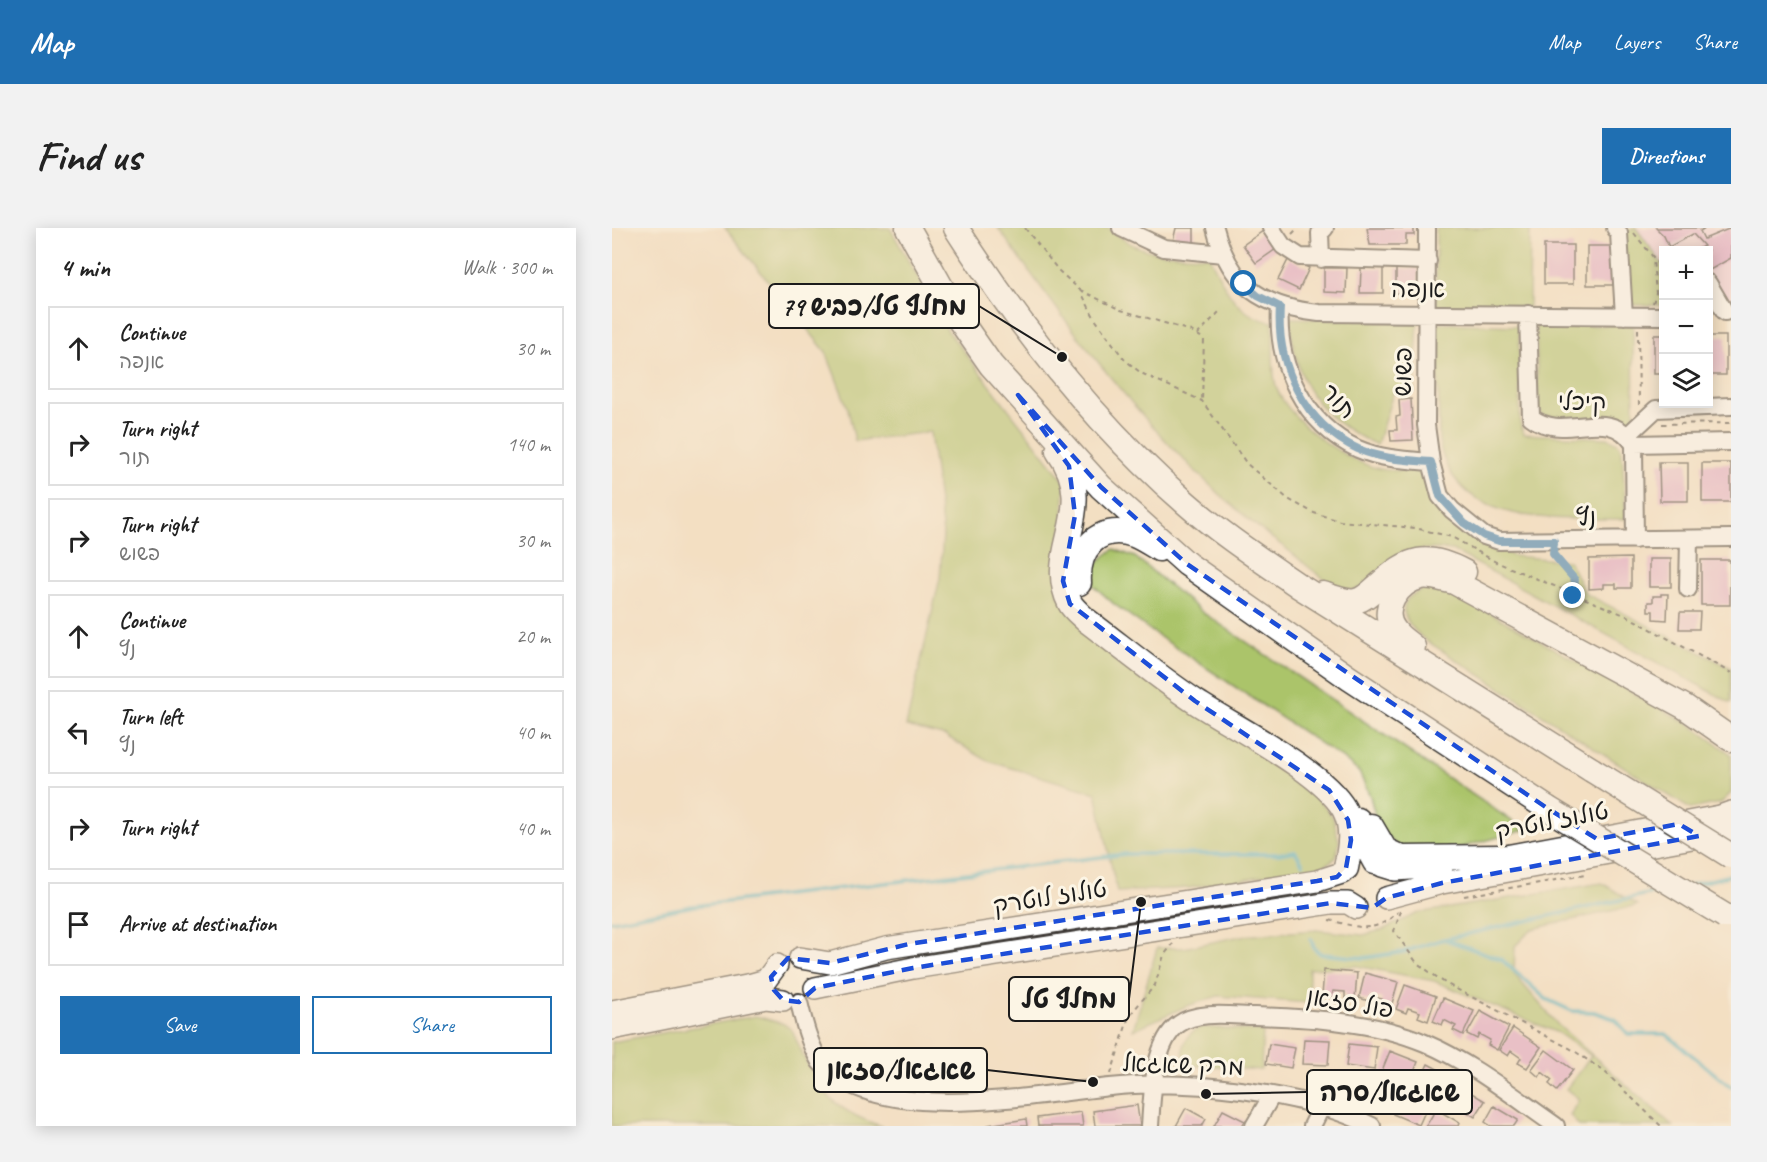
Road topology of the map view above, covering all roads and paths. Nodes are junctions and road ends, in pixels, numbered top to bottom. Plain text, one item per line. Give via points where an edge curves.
1 (908, 228) edge
2 (956, 228) edge
3 (1025, 228) edge
4 (1121, 228) edge
5 (1215, 228) edge
6 (1271, 228) edge
7 (1325, 228) edge
8 (1427, 228) edge
9 (1615, 228) edge
10 (1631, 228) edge
11 (1223, 254) junction
12 (1321, 259) junction
13 (1653, 259) junction
14 (1428, 261) junction
15 (1659, 266) edge
16 (1080, 290) junction
17 (1713, 293) edge
18 (1280, 307) junction
19 (1220, 311) dead end
20 (1722, 312) edge
21 (1428, 313) junction
22 (1528, 314) junction
23 (1644, 316) edge
24 (1197, 335) junction
25 (1018, 395) junction
26 (1202, 401) junction
27 (1731, 406) edge
28 (1731, 423) edge
29 (1634, 434) junction
30 (1731, 442) edge
31 (1431, 462) junction
32 (1452, 510) joint
33 (1689, 538) junction
34 (1731, 538) edge
35 (1635, 540) junction
36 (1554, 541) junction
37 (1187, 564) junction
38 (1299, 586) junction
39 (1688, 589) dead end
40 (1573, 596) junction
41 (1731, 673) edge
42 (1731, 720) edge
43 (1521, 726) junction
44 (1731, 739) edge
45 (1331, 774) junction
46 (1731, 812) edge
47 (1731, 831) edge
48 (1731, 856) edge
49 (1502, 857) junction
50 (1378, 864) junction
51 (1344, 870) junction
52 (1394, 904) junction
53 (1356, 908) junction
54 (1728, 918) edge
55 (800, 958) junction
56 (777, 965) junction
57 (1155, 985) dead end
58 (815, 988) junction
59 (791, 1001) junction
60 (612, 1011) edge
61 (612, 1029) edge
62 (1153, 1083) junction
63 (1109, 1087) junction
64 (1272, 1095) junction
65 (1322, 1108) junction
66 (1150, 1126) edge
67 (1254, 1126) edge
68 (1312, 1126) edge
69 (1372, 1126) edge
70 (1556, 1126) edge
71 (1661, 1126) edge

1 - 25 highway via 959,319
2 - 38 highway via 1046,357 1133,453 1186,504
3 - 16 path via 1059,271
4 - 11 street via 1164,248
5 - 11 street, אנפה
6 - 12 street via 1290,251 1300,257
7 - 12 street via 1320,233
8 - 14 street, פשוש
9 - 23 street
10 - 13 path
11 - 18 street, אנפה via 1244,284
12 - 14 street
13 - 15 path
13 - 23 path via 1656,293
14 - 21 street, פשוש
16 - 24 path via 1121,310
16 - 26 path via 1124,359 1141,373
17 - 20 street
18 - 21 street, אנפה via 1319,313
18 - 31 street, תור via 1280,343 1287,366 1300,395 1324,426 1358,449 1378,456
19 - 24 path
21 - 22 street, אנפה
21 - 31 street, פשוש via 1426,425
22 - 23 street, אנפה
22 - 29 street, קיכלי via 1531,417 1541,425 1553,427 1611,425
23 - 29 path
24 - 26 path via 1204,339
25 - 37 highway via 1101,487
25 - 51 highway via 1069,466 1075,515 1063,562 1063,581 1070,604 1195,701 1312,775 1329,790 1348,820 1351,840
26 - 40 path via 1247,464 1288,499 1314,513 1340,521 1415,528 1452,537 1496,562
27 - 29 street via 1656,409
28 - 29 path
29 - 30 street
29 - 35 street
31 - 32 street, פשוש via 1440,496
32 - 36 street, נץ via 1478,532 1499,541
33 - 34 street, נץ
33 - 35 street, נץ
33 - 39 street
35 - 36 street, נץ
36 - 40 path via 1553,554 1575,580
37 - 45 highway via 1133,535 1114,533 1096,538 1082,552 1079,586 1096,612
37 - 54 highway, bridge via 1349,678 1547,808
38 - 42 highway via 1354,602 1413,561 1449,565
38 - 43 highway
40 - 41 path via 1627,616
43 - 44 highway via 1394,631 1390,605 1396,591 1421,577 1454,582 1684,707
43 - 48 highway, bridge
45 - 49 highway via 1350,790 1379,843 1392,855 1418,860
45 - 50 highway via 1348,794 1362,838
46 - 49 main road, טולוז לוטרק
47 - 52 main road, טולוז לוטרק via 1442,883
49 - 50 main road, טולוז לוטרק via 1407,870
50 - 51 main road via 1360,860
50 - 52 main road via 1390,885
51 - 53 main road via 1340,881 1343,897
51 - 55 main road, טולוז לוטרק via 1317,881 897,946 830,963
52 - 53 main road
52 - 71 path via 1394,931 1418,963 1445,983 1573,1050 1605,1072
53 - 58 main road, טולוז לוטרק via 1348,903 1332,903 913,968
55 - 56 main road via 788,958
55 - 58 main road via 816,974
56 - 59 main road via 771,984
56 - 60 main road via 766,980 752,984
57 - 63 path via 1129,1016
58 - 59 main road via 806,999
59 - 61 main road via 766,998
59 - 63 street, מרק שאגאל via 831,1077 855,1098 882,1111 934,1118
62 - 63 street, מרק שאגאל
62 - 64 street, מרק שאגאל
62 - 66 street, פול סזאן
62 - 70 street, פול סזאן via 1162,1047 1179,1023 1231,1016 1305,1018 1374,1028 1425,1043 1468,1066
64 - 65 street, מרק שאגאל
64 - 67 street
65 - 68 street
65 - 69 street, מרק שאגאל

